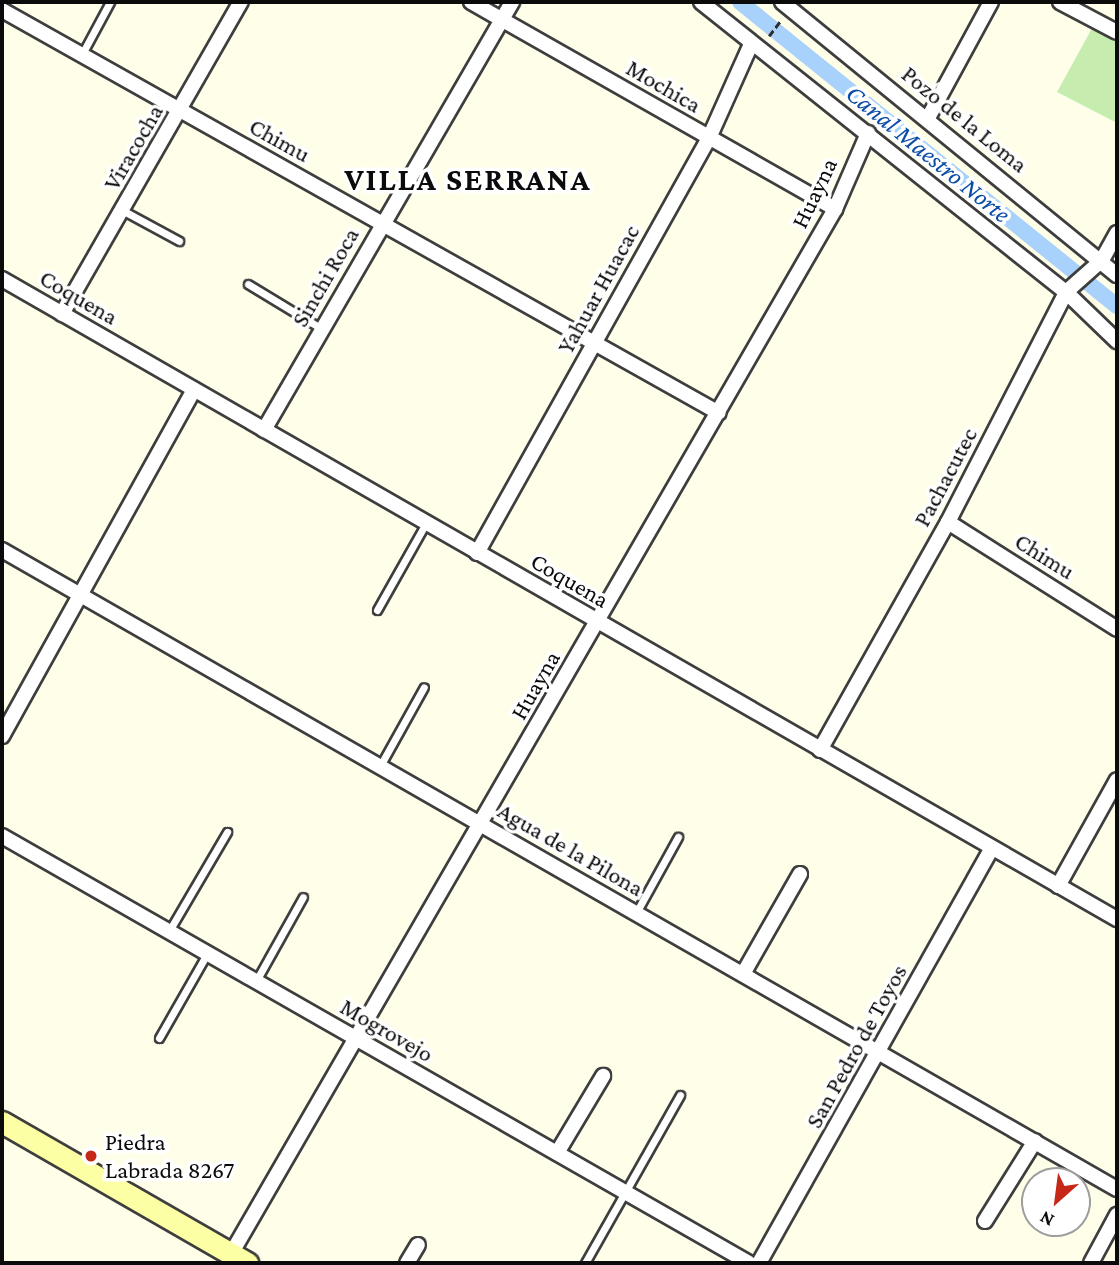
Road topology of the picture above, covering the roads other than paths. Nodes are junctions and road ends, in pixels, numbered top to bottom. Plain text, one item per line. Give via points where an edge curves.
1 (110, 2) edge
2 (241, 2) edge
3 (471, 2) edge
4 (512, 2) edge
5 (701, 2) edge
6 (991, 2) edge
7 (1060, 2) edge
8 (786, 6) edge
9 (2, 10) edge
10 (502, 20) junction
11 (1117, 32) edge
12 (758, 43) junction
13 (82, 54) junction
14 (181, 110) junction
15 (928, 118) junction
16 (868, 133) junction
17 (709, 138) junction
18 (835, 209) junction
19 (122, 210) junction
20 (382, 223) junction
21 (1117, 233) edge
22 (179, 241) dead end
23 (1102, 260) junction
24 (1117, 275) edge
25 (2, 279) edge
26 (248, 284) dead end
27 (1066, 292) junction
28 (62, 314) junction
29 (322, 329) junction
30 (1117, 341) edge
31 (594, 343) junction
32 (194, 390) junction
33 (719, 413) junction
34 (264, 430) junction
35 (948, 522) junction
36 (426, 523) junction
37 (2, 550) edge
38 (477, 553) junction
39 (80, 595) junction
40 (377, 610) dead end
41 (598, 622) junction
42 (1117, 629) edge
43 (424, 687) dead end
44 (2, 736) edge
45 (820, 750) junction
46 (380, 767) junction
47 (1117, 780) edge
48 (481, 823) junction
49 (227, 832) dead end
50 (2, 836) edge
51 (678, 837) dead end
52 (991, 850) junction
53 (800, 874) dead end
54 (1058, 886) junction
55 (303, 897) dead end
56 (636, 913) junction
57 (1117, 919) edge
58 (169, 932) junction
59 (207, 954) junction
60 (743, 974) junction
61 (256, 981) junction
62 (159, 1038) dead end
63 (355, 1038) junction
64 (879, 1052) junction
65 (603, 1076) dead end
66 (680, 1096) dead end
67 (2, 1122) edge
68 (1035, 1142) junction
69 (557, 1153) junction
70 (1117, 1189) edge
71 (624, 1192) junction
72 (1117, 1216) edge
73 (985, 1221) dead end
74 (418, 1245) dead end
75 (239, 1259) edge
76 (407, 1263) edge
77 (585, 1263) edge
78 (749, 1263) edge
79 (758, 1263) edge
80 (1091, 1263) edge

1 - 13 lane
2 - 14 street, Viracocha
3 - 10 street, Mochica
4 - 10 street, Sinchi Roca
5 - 12 street
6 - 15 street
7 - 11 street
8 - 15 street, Pozo de la Loma
9 - 13 street, Chimu
10 - 17 street, Mochica
10 - 20 street, Sinchi Roca
12 - 16 street
12 - 17 street, Yahuar Huacac
13 - 14 street, Chimu
14 - 19 street, Viracocha
14 - 20 street, Chimu
15 - 23 street, Pozo de la Loma
16 - 18 street, Huayna
16 - 27 street
17 - 18 street, Mochica
17 - 31 street, Yahuar Huacac
18 - 33 street, Huayna
19 - 22 lane
19 - 28 street, Viracocha
20 - 29 street, Sinchi Roca
20 - 31 street, Chimu
21 - 23 street, Pachacutec
23 - 24 street, Pozo de la Loma
23 - 27 street, Pachacutec
25 - 28 street, Coquena
26 - 29 lane
27 - 30 street
27 - 35 street, Pachacutec
28 - 32 street, Coquena
29 - 34 street, Sinchi Roca
31 - 33 street, Chimu
31 - 38 street, Yahuar Huacac
32 - 34 street, Coquena
32 - 39 street
33 - 41 street, Huayna
34 - 36 street, Coquena
35 - 42 street, Chimu
35 - 45 street, Pachacutec
36 - 38 street, Coquena
36 - 40 lane
37 - 39 street, Agua de la Pilona
38 - 41 street, Coquena
39 - 44 street
39 - 46 street, Agua de la Pilona
41 - 45 street, Coquena
41 - 48 street, Huayna
43 - 46 lane
45 - 52 street, Coquena
46 - 48 street, Agua de la Pilona
47 - 54 street
48 - 56 street, Agua de la Pilona
48 - 63 street, Huayna
49 - 58 lane
50 - 58 street, Mogrovejo
51 - 56 lane
52 - 54 street, Coquena
52 - 64 street, San Pedro de Toyos
53 - 60 street
54 - 57 street, Coquena
55 - 61 lane
56 - 60 street, Agua de la Pilona
58 - 59 street, Mogrovejo
59 - 61 street, Mogrovejo
59 - 62 lane
60 - 64 street, Agua de la Pilona
61 - 63 street, Mogrovejo
63 - 69 street, Mogrovejo
63 - 75 street, Huayna
64 - 68 street, Agua de la Pilona
64 - 79 street, San Pedro de Toyos
65 - 69 street
66 - 71 lane
67 - 75 main road
68 - 70 street, Agua de la Pilona
68 - 73 street
69 - 71 street, Mogrovejo
71 - 77 lane
71 - 78 street, Mogrovejo
72 - 80 street
74 - 76 street

